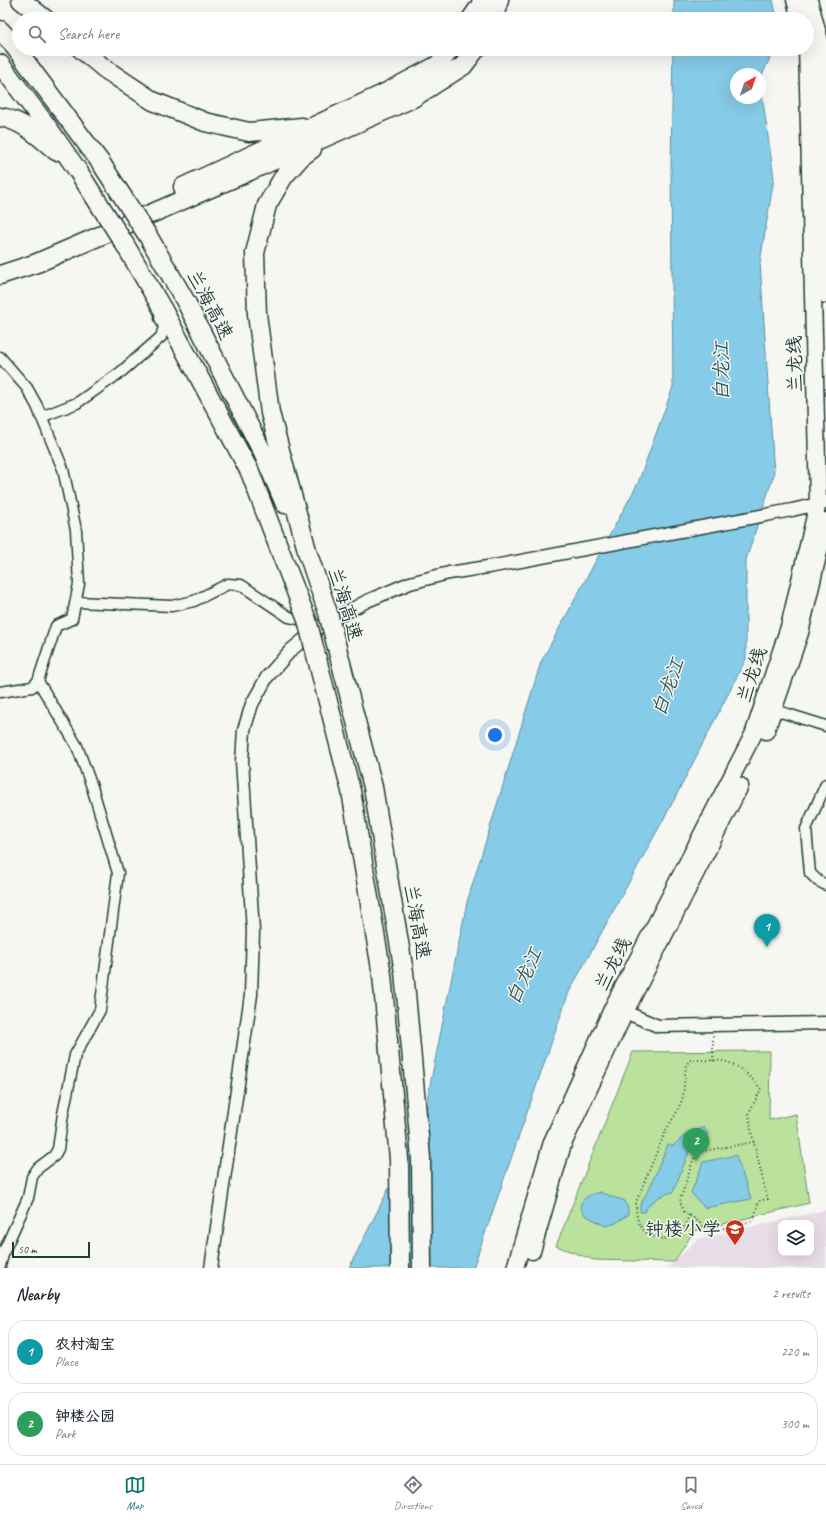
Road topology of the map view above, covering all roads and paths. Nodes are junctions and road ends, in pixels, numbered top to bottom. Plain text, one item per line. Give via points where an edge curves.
1 (21, 0) edge
2 (482, 0) edge
3 (500, 0) edge
4 (795, 0) edge
5 (809, 0) edge
6 (36, 12) edge
7 (476, 12) edge
8 (496, 12) edge
9 (798, 12) edge
10 (812, 12) edge
11 (814, 19) edge
12 (0, 30) edge
13 (12, 43) edge
14 (21, 56) edge
15 (89, 56) edge
16 (445, 56) edge
17 (470, 56) edge
18 (807, 56) edge
19 (0, 64) edge
20 (0, 117) edge
21 (314, 126) junction
22 (342, 130) junction
23 (78, 171) junction
24 (0, 264) edge
25 (0, 275) edge
26 (147, 291) dead end
27 (826, 295) edge
28 (0, 357) edge
29 (41, 417) junction
30 (822, 503) edge
31 (826, 521) edge
32 (308, 554) junction
33 (76, 602) junction
34 (319, 627) junction
35 (38, 681) junction
36 (0, 692) edge
37 (768, 708) junction
38 (826, 726) edge
39 (826, 784) edge
40 (826, 885) edge
41 (619, 1010) junction
42 (826, 1023) edge
43 (713, 1025) junction
44 (713, 1062) junction
45 (754, 1142) junction
46 (689, 1215) junction
47 (0, 1266) edge
48 (211, 1268) edge
49 (400, 1268) edge
50 (422, 1268) edge
51 (515, 1268) edge
52 (526, 1268) edge

1 - 6 highway
2 - 7 highway
3 - 8 highway
4 - 9 highway
5 - 10 highway
11 - 27 highway via 821,45
12 - 13 highway, 兰海高速, bridge
14 - 32 highway, 兰海高速, bridge via 100,163 148,236 186,302 263,453
15 - 21 highway via 153,101 205,122 248,132
16 - 21 highway via 438,65
17 - 22 highway via 462,66 413,98
18 - 30 highway, 兰龙线
19 - 23 highway
20 - 23 highway via 9,118 35,132
21 - 24 highway via 43,251
22 - 25 highway via 37,263
22 - 32 highway via 301,157 284,176 267,205 255,253 257,314 270,413
23 - 49 highway, bridge via 163,310 250,472 307,620 351,791 380,960 399,1159
26 - 29 street via 164,327 162,337 122,372 77,403
28 - 29 street via 27,388
29 - 33 street via 63,469 76,530 79,584
30 - 34 street via 449,573 410,583 367,601
30 - 37 highway, 兰龙线
31 - 37 highway, 兰龙线 via 800,633
32 - 50 highway, 兰海高速, bridge via 328,613 373,787 404,972 421,1158
33 - 34 street via 172,606 194,601 228,584 234,584 241,585 288,617
33 - 35 street via 72,619 56,626
34 - 48 street via 291,650 267,677 252,704 244,730 242,761 253,931 251,995
35 - 36 street via 32,687
35 - 47 street via 77,746 118,873 100,1010 75,1055 58,1149 32,1177 28,1198 4,1251
37 - 38 street
37 - 41 highway, 兰龙线
39 - 40 street via 806,829 810,872
41 - 43 street via 658,1026
41 - 51 highway, 兰龙线 via 552,1142
41 - 52 highway, 兰龙线 via 563,1144
42 - 43 street
43 - 44 path
44 - 45 path via 727,1062 750,1076 761,1089 749,1113
44 - 46 path via 690,1060 686,1065 683,1096 636,1202 639,1225 653,1237 666,1239 680,1234
45 - 46 path via 698,1152 680,1201 684,1212
45 - 46 path via 768,1199 759,1201 753,1221 708,1232

